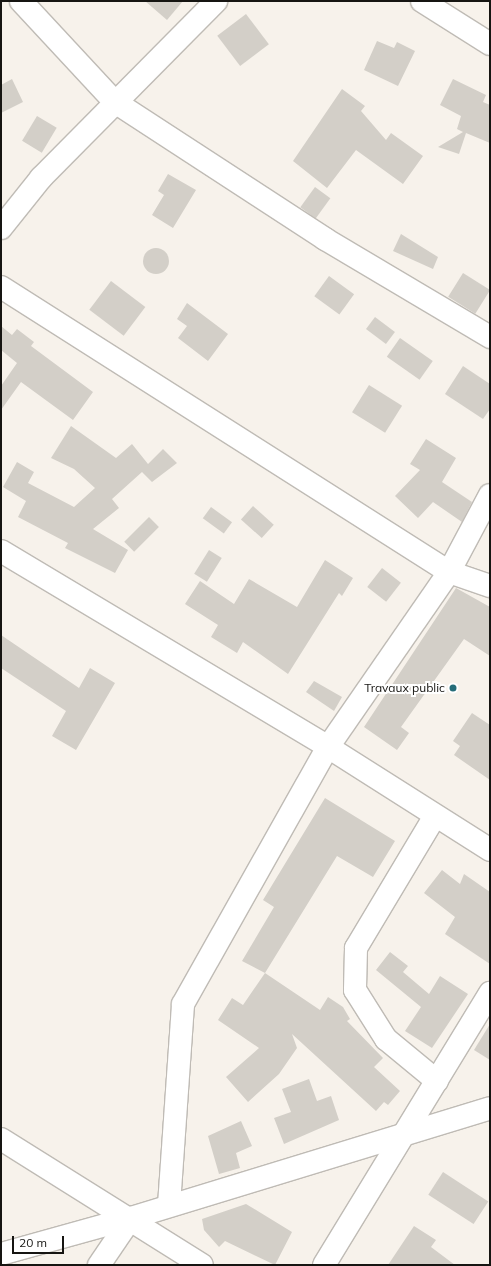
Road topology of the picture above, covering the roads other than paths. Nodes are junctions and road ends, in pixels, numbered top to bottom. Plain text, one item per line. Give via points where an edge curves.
1 (21, 1) edge
2 (216, 1) edge
3 (422, 1) edge
4 (490, 44) edge
5 (115, 102) junction
6 (1, 228) edge
7 (1, 287) edge
8 (490, 337) edge
9 (490, 495) edge
10 (1, 551) edge
11 (449, 572) junction
12 (490, 586) edge
13 (328, 748) junction
14 (435, 816) junction
15 (490, 850) edge
16 (490, 994) edge
17 (436, 1081) junction
18 (490, 1108) edge
19 (405, 1133) junction
20 (1, 1139) edge
21 (169, 1205) junction
22 (131, 1218) junction
23 (1, 1254) edge
24 (100, 1265) edge
25 (202, 1265) edge
26 (324, 1265) edge

1 - 5 street
2 - 5 street
3 - 4 street
5 - 6 street via 41,178
5 - 8 street via 325,239
7 - 11 street
9 - 11 street
10 - 13 street
11 - 12 street
11 - 13 street
13 - 14 street
13 - 21 street via 183,1004
14 - 15 street
14 - 17 street via 356,948 355,990 386,1039
16 - 17 street
17 - 19 street
18 - 19 street
19 - 21 street
19 - 26 street
20 - 22 street
21 - 22 street
22 - 23 street
22 - 24 street
22 - 25 street

